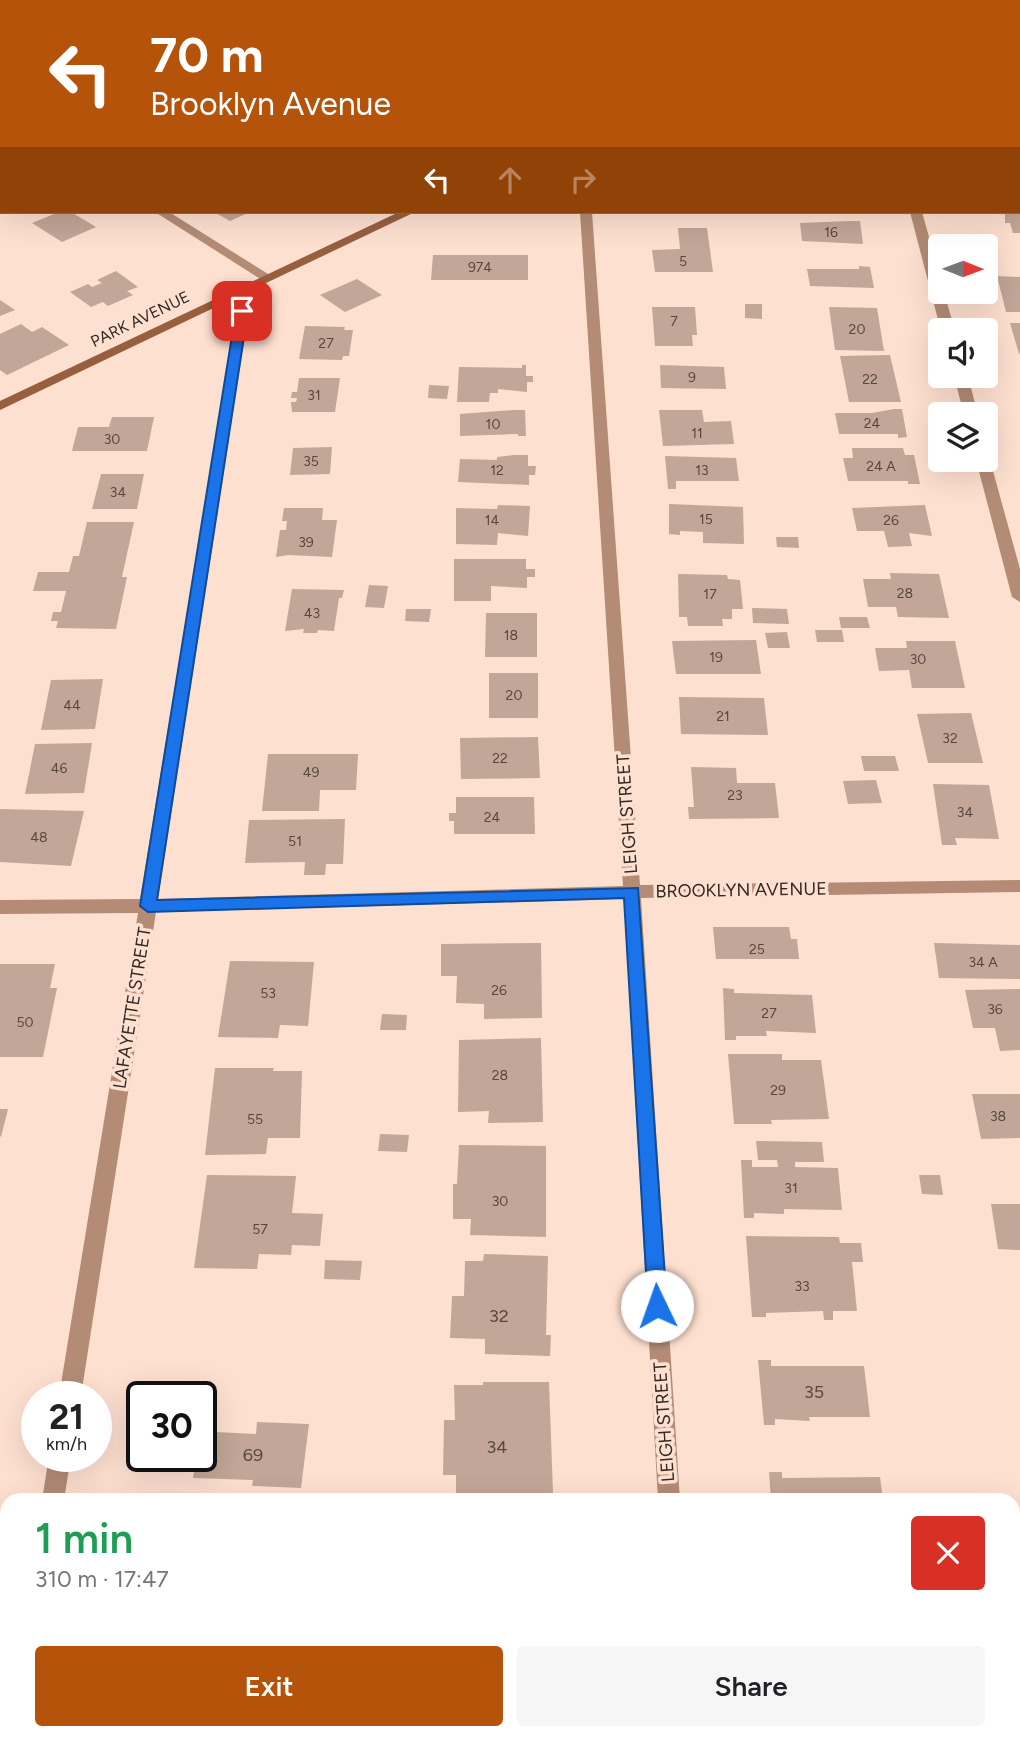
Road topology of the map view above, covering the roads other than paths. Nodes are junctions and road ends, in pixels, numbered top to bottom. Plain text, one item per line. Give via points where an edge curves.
1 (164, 214) edge
2 (405, 214) edge
3 (586, 214) edge
4 (917, 214) edge
5 (267, 277) junction
6 (246, 288) junction
7 (945, 318) edge
8 (0, 406) edge
9 (986, 472) edge
10 (1020, 597) edge
11 (1020, 886) edge
12 (632, 892) junction
13 (148, 906) junction
14 (0, 907) edge
15 (72, 1381) edge
16 (57, 1472) edge
17 (54, 1493) edge
18 (669, 1493) edge

1 - 5 street
2 - 5 main road, PARK AVENUE
3 - 12 street, LEIGH STREET
4 - 7 street
5 - 6 main road, PARK AVENUE
6 - 8 main road, PARK AVENUE
6 - 13 street, LAFAYETTE STREET
9 - 10 street
11 - 12 street, BROOKLYN AVENUE
12 - 13 street, BROOKLYN AVENUE
12 - 18 street, LEIGH STREET
13 - 14 street, BROOKLYN AVENUE
13 - 15 street, LAFAYETTE STREET
16 - 17 street

